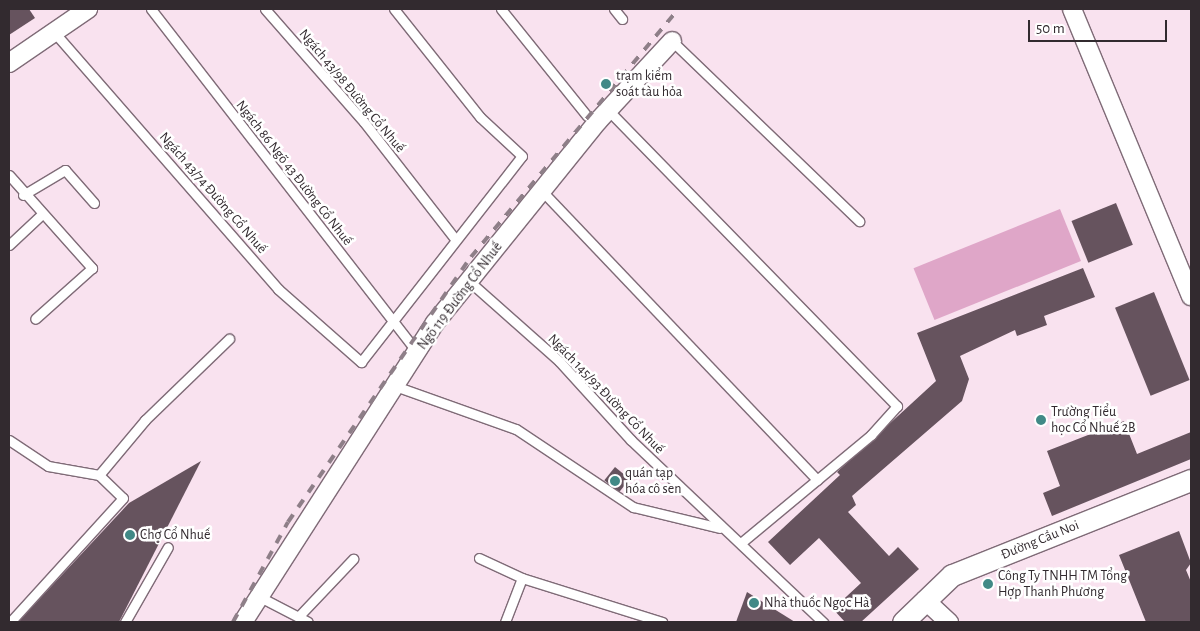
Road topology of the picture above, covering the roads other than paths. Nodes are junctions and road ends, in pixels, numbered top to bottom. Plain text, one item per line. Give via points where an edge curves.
1 (88, 9) edge
2 (151, 9) edge
3 (265, 9) edge
4 (394, 9) edge
5 (501, 9) edge
6 (614, 9) edge
7 (1072, 9) edge
8 (622, 19) dead end
9 (54, 32) junction
10 (672, 41) joint
11 (9, 63) edge
12 (608, 110) junction
13 (587, 116) dead end
14 (9, 175) edge
15 (542, 191) junction
16 (23, 195) junction
17 (94, 203) dead end
18 (42, 214) junction
19 (858, 221) dead end
20 (455, 239) junction
21 (9, 245) edge
22 (473, 269) junction
23 (1191, 296) edge
24 (35, 319) dead end
25 (393, 323) junction
26 (229, 339) dead end
27 (417, 352) junction
28 (394, 386) junction
29 (9, 440) edge
30 (99, 475) junction
31 (817, 480) junction
32 (1191, 480) edge
33 (720, 528) junction
34 (741, 543) junction
35 (168, 547) dead end
36 (479, 558) dead end
37 (353, 559) dead end
38 (522, 578) junction
39 (258, 596) junction
40 (925, 600) junction
41 (299, 616) junction
42 (10, 622) edge
43 (125, 622) edge
44 (243, 622) edge
45 (308, 622) edge
46 (505, 622) edge
47 (662, 622) edge
48 (823, 622) edge
49 (903, 622) edge
50 (948, 622) edge

1 - 9 street
2 - 25 lane, Ngách 86 Ngõ 43 Đường Cổ Nhuế
3 - 20 lane, Ngách 43/98 Đường Cổ Nhuế via 364,122
4 - 20 lane via 480,117 522,156
5 - 13 lane
6 - 8 lane
7 - 23 street
9 - 11 street
9 - 25 lane, Ngách 43/74 Đường Cổ Nhuế via 278,290 361,362
10 - 12 street, Ngõ 119 Đường Cổ Nhuế
10 - 19 lane
12 - 15 street, Ngõ 119 Đường Cổ Nhuế
12 - 31 lane via 897,406 887,421
14 - 16 lane
15 - 22 street, Ngõ 119 Đường Cổ Nhuế
15 - 31 lane
16 - 17 lane via 65,170
16 - 18 lane
18 - 21 lane
18 - 24 lane via 92,268
20 - 25 lane
22 - 27 street, Ngõ 119 Đường Cổ Nhuế via 441,309
22 - 33 lane, Ngách 145/93 Đường Cổ Nhuế
25 - 27 lane, Ngách 86 Ngõ 43 Đường Cổ Nhuế
26 - 30 lane via 145,420
27 - 28 street, Ngõ 119 Đường Cổ Nhuế
28 - 33 lane via 516,429 633,507
28 - 39 street, Ngõ 119 Đường Cổ Nhuế
29 - 30 lane via 48,466
30 - 42 lane via 123,498
31 - 34 lane
32 - 40 street, Đường Cầu Noi via 952,575
33 - 34 lane
34 - 48 lane
35 - 43 lane
36 - 38 lane
37 - 41 lane
38 - 46 lane
38 - 47 lane
39 - 41 lane
39 - 44 street, Ngõ 119 Đường Cổ Nhuế
40 - 49 street, Đường Cầu Noi
40 - 50 street
41 - 45 lane

